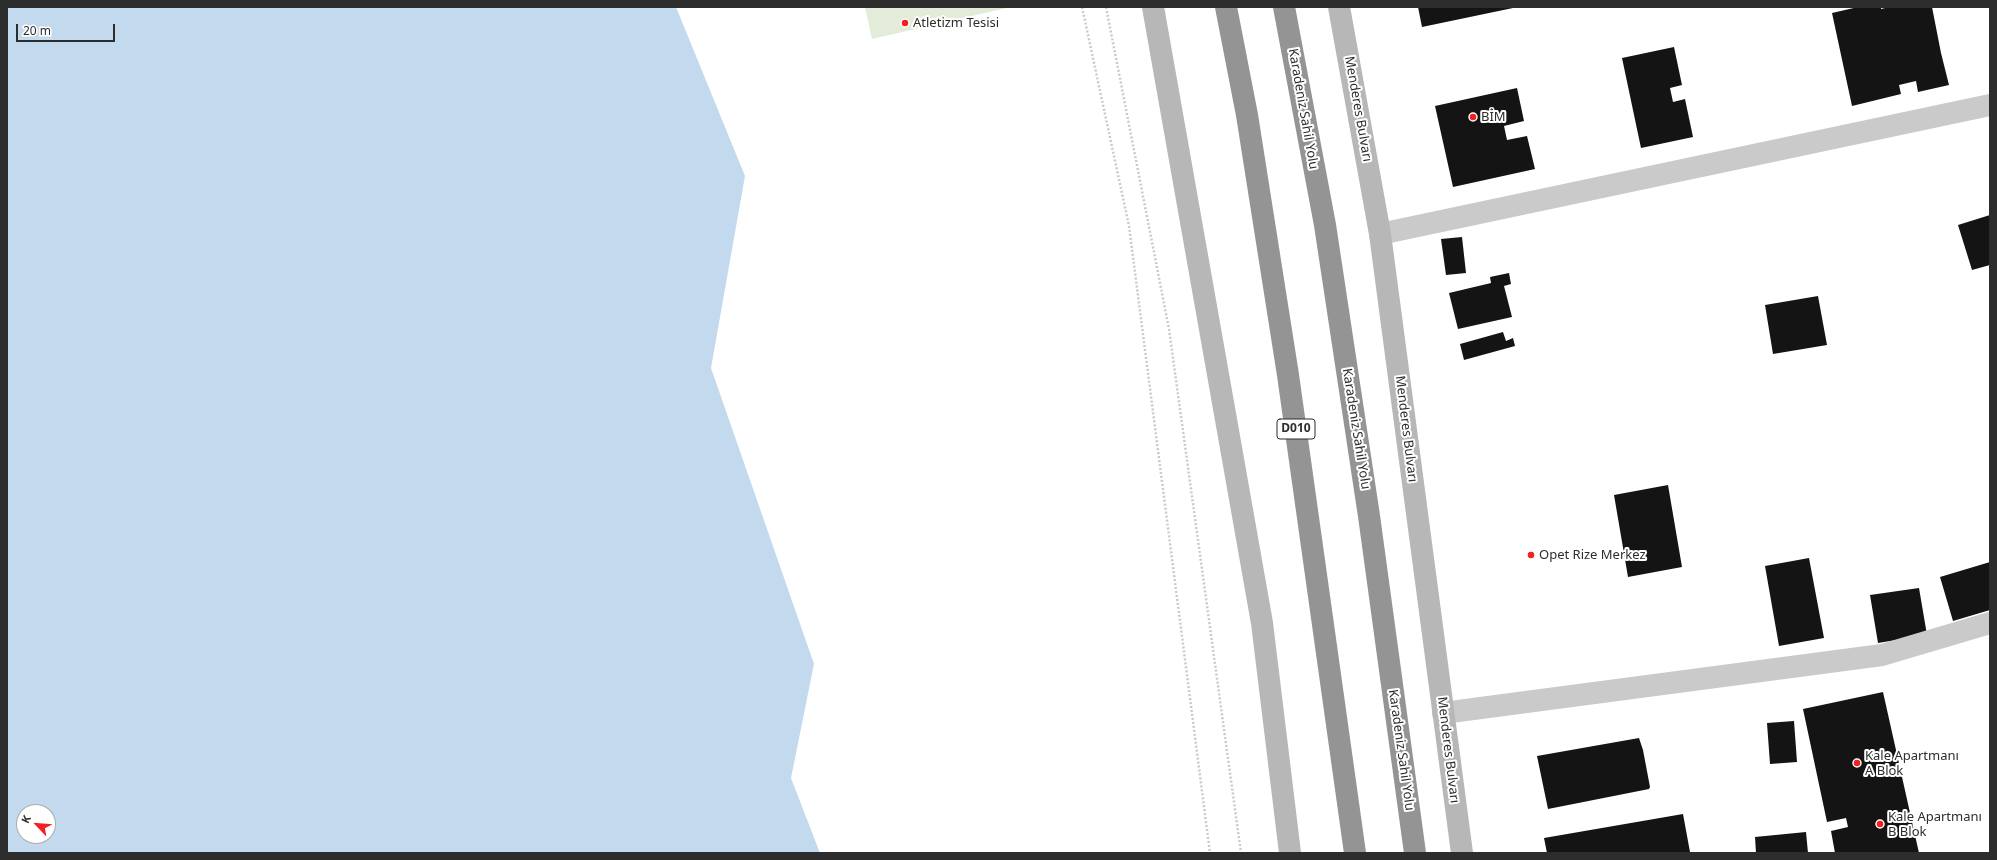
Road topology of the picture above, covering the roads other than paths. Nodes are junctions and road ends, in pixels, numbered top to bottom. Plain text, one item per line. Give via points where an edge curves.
1 (1153, 7) edge
2 (1226, 7) edge
3 (1284, 7) edge
4 (1339, 7) edge
5 (1990, 105) edge
6 (1380, 234) junction
7 (1990, 623) edge
8 (1443, 713) junction
9 (1290, 853) edge
10 (1355, 853) edge
11 (1414, 853) edge
12 (1462, 853) edge

1 - 9 main road via 1262,623
2 - 10 highway, D010 via 1247,114 1288,375
3 - 11 highway, Karadeniz Sahil Yolu via 1325,225 1369,516
4 - 6 main road, Menderes Bulvarı
5 - 6 street
6 - 8 main road, Menderes Bulvarı
7 - 8 street via 1882,655
8 - 12 main road, Menderes Bulvarı

